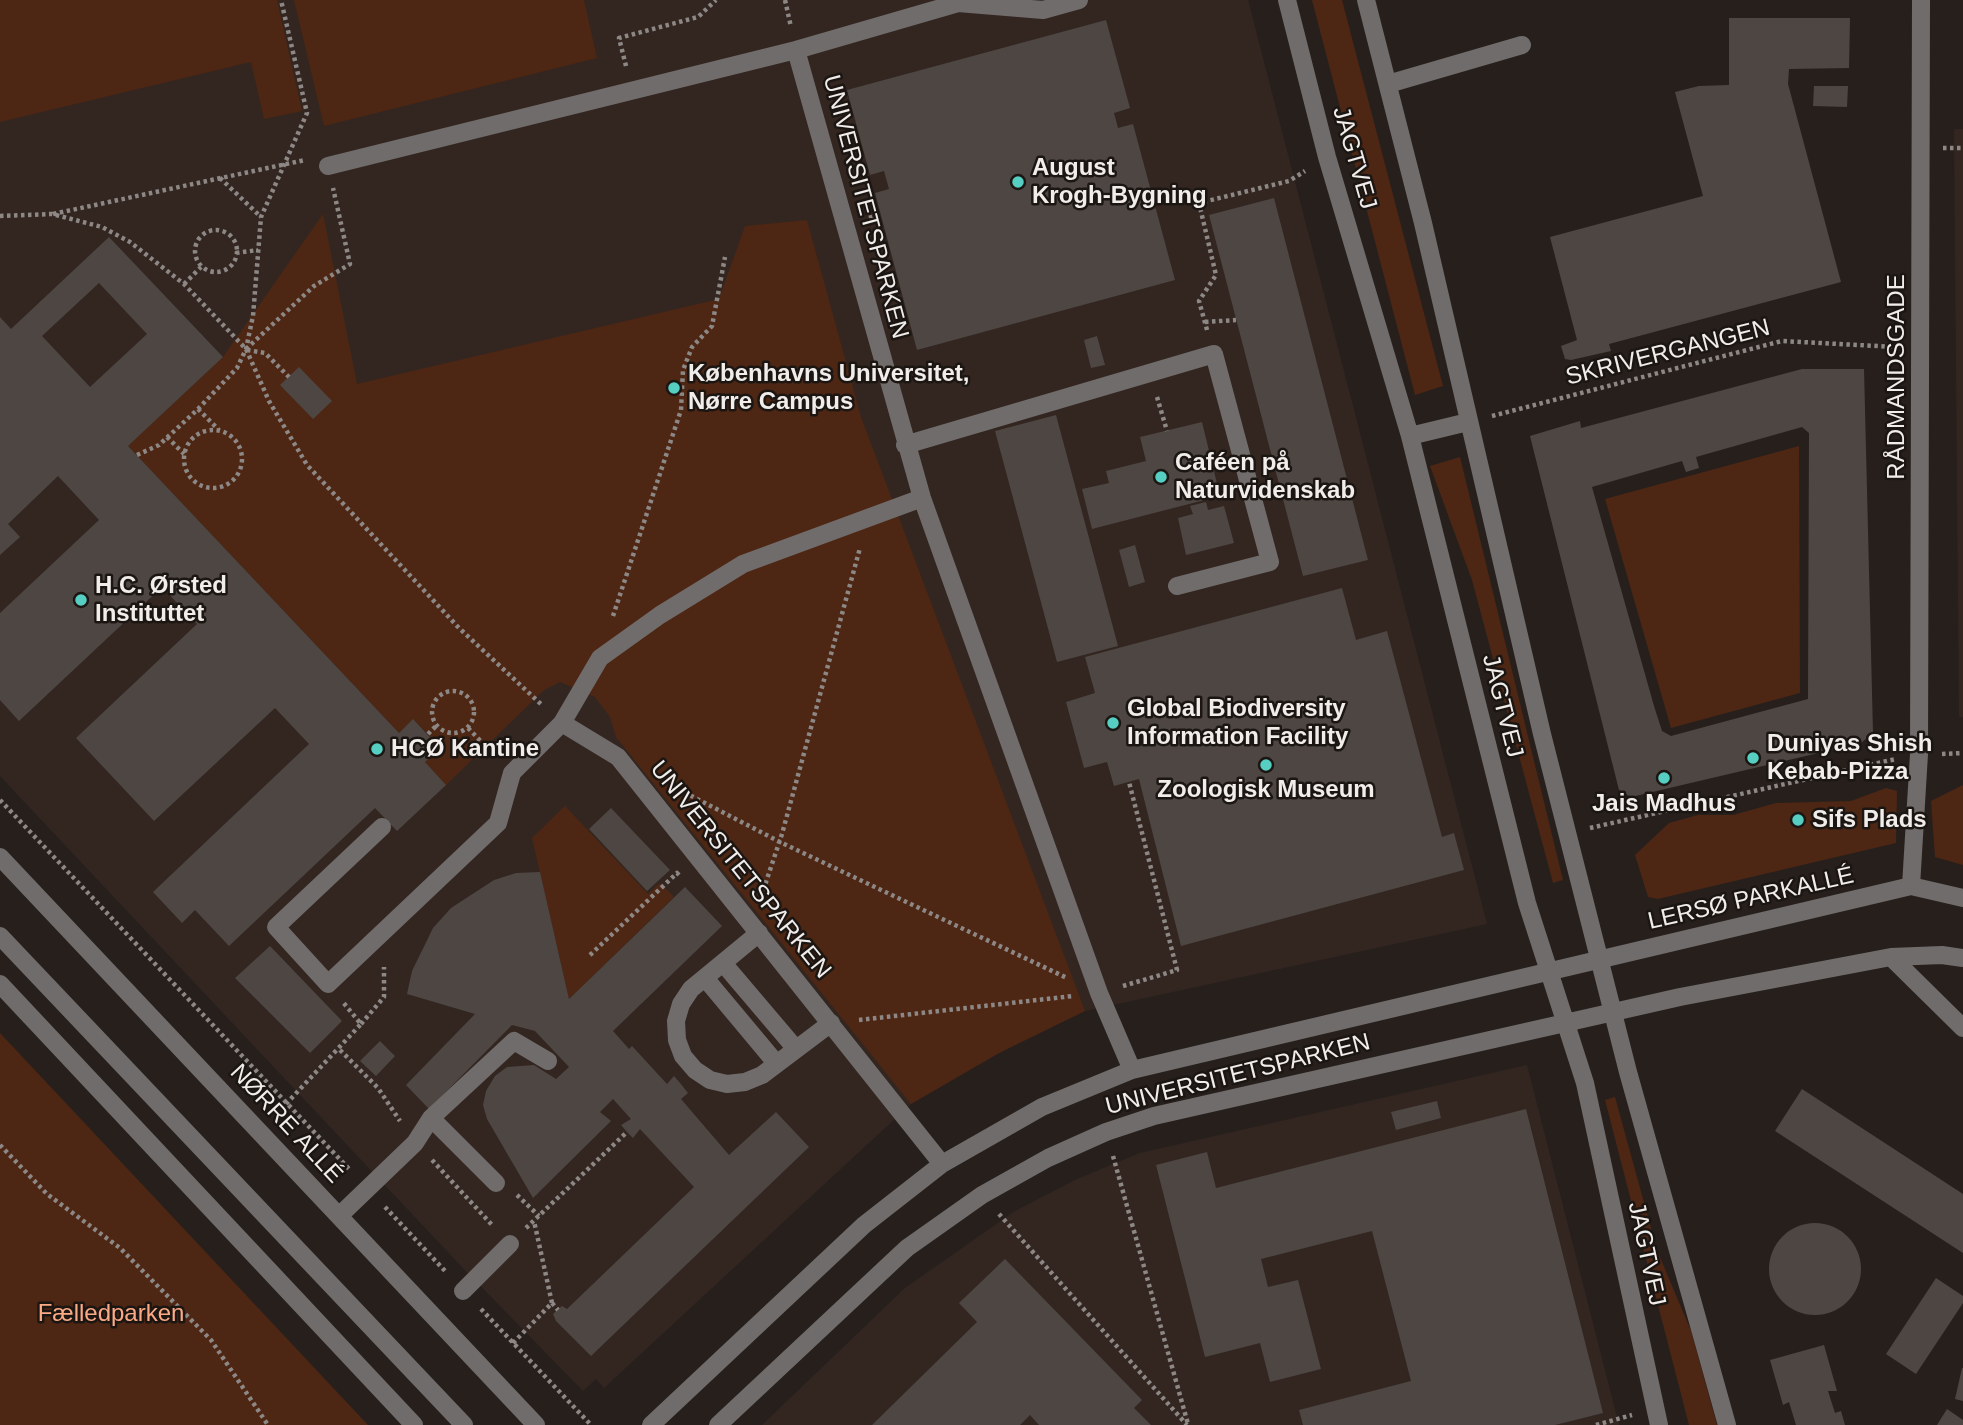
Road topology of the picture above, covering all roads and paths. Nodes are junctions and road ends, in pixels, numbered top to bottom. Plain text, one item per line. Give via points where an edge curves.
1 (281, 0) edge
2 (716, 0) edge
3 (1079, 0) edge
4 (1287, 0) edge
5 (1366, 0) edge
6 (1921, 0) edge
7 (1522, 45) dead end
8 (796, 50) junction
9 (1388, 84) junction
10 (632, 91) junction
11 (1327, 157) junction
12 (286, 164) junction
13 (328, 166) junction
14 (220, 178) junction
15 (52, 215) junction
16 (0, 216) edge
17 (261, 217) junction
18 (258, 250) junction
19 (236, 253) junction
20 (725, 257) dead end
21 (201, 267) junction
22 (184, 284) junction
23 (1236, 320) dead end
24 (1205, 322) junction
25 (246, 349) junction
26 (1922, 349) junction
27 (1214, 354) junction
28 (1150, 373) junction
29 (289, 377) dead end
30 (198, 409) junction
31 (1468, 422) junction
32 (220, 431) junction
33 (1167, 431) dead end
34 (1410, 436) junction
35 (167, 437) junction
36 (905, 445) junction
37 (184, 454) junction
38 (137, 455) dead end
39 (922, 498) junction
40 (868, 518) junction
41 (1177, 586) dead end
42 (600, 658) junction
43 (562, 723) junction
44 (437, 726) junction
45 (468, 728) junction
46 (428, 734) dead end
47 (1963, 753) edge
48 (1919, 754) junction
49 (512, 773) junction
50 (1129, 782) dead end
51 (677, 788) dead end
52 (0, 800) edge
53 (382, 827) dead end
54 (1569, 833) junction
55 (780, 842) junction
56 (0, 857) edge
57 (682, 878) dead end
58 (1911, 887) junction
59 (1963, 898) edge
60 (755, 929) junction
61 (385, 931) junction
62 (0, 936) edge
63 (590, 955) dead end
64 (1891, 957) junction
65 (1963, 958) edge
66 (1601, 959) junction
67 (723, 963) junction
68 (1548, 971) junction
69 (705, 978) junction
70 (0, 984) edge
71 (328, 984) junction
72 (1099, 993) junction
73 (1614, 1012) junction
74 (1566, 1022) junction
75 (831, 1023) junction
76 (361, 1024) junction
77 (1963, 1028) edge
78 (796, 1049) junction
79 (340, 1050) junction
80 (548, 1061) dead end
81 (776, 1063) junction
82 (1132, 1070) junction
83 (286, 1104) junction
84 (431, 1118) junction
85 (627, 1132) dead end
86 (1106, 1132) junction
87 (415, 1143) junction
88 (0, 1145) edge
89 (942, 1164) junction
90 (496, 1183) dead end
91 (368, 1189) junction
92 (982, 1195) junction
93 (339, 1216) junction
94 (534, 1220) junction
95 (510, 1244) junction
96 (463, 1291) junction
97 (552, 1303) junction
98 (558, 1310) dead end
99 (513, 1343) junction
100 (1656, 1417) edge
101 (268, 1425) edge
102 (414, 1425) edge
103 (464, 1425) edge
104 (536, 1425) edge
105 (591, 1425) edge
106 (651, 1425) edge
107 (718, 1425) edge
108 (1188, 1425) edge
109 (1596, 1425) edge
110 (1727, 1425) edge

1 - 12 path via 307,113
2 - 10 path via 698,17 620,38
3 - 8 street via 1044,10 958,3
4 - 11 street, JAGTVEJ
5 - 9 street, JAGTVEJ
6 - 26 street, RÅDMANDSGADE
7 - 9 street
8 - 10 street
8 - 36 street, UNIVERSITETSPARKEN
9 - 31 street, JAGTVEJ
10 - 13 street
11 - 24 path via 1289,181 1199,203 1216,275 1199,301
11 - 34 street, JAGTVEJ
12 - 13 path via 309,159
12 - 14 path
12 - 17 path
13 - 25 path via 350,264 314,286
14 - 15 path
14 - 17 path
15 - 16 path
15 - 22 path via 102,228 130,242
17 - 18 path
18 - 19 path
18 - 25 path
19 - 21 path via 232,265 220,272
19 - 21 path via 225,232 208,232 194,251
20 - 42 path via 712,326 692,347 684,370 681,410
21 - 22 path
22 - 25 path
23 - 24 path
24 - 27 path
25 - 29 path via 265,353
25 - 30 path via 237,368
25 - 43 path via 269,401 307,465 459,628
26 - 31 path, SKRIVERGANGEN via 1782,341
26 - 48 street, RÅDMANDSGADE
27 - 28 street
27 - 41 street via 1270,562
28 - 33 path
28 - 36 street
30 - 32 path
30 - 35 path
31 - 34 street
31 - 54 street, JAGTVEJ
32 - 37 path via 201,433
32 - 37 path via 235,440 242,458 241,468 229,484 201,486 187,473
34 - 68 street, JAGTVEJ via 1486,747
35 - 37 path
35 - 38 path
36 - 39 street, UNIVERSITETSPARKEN
39 - 40 street
39 - 72 street, UNIVERSITETSPARKEN
40 - 42 street via 743,564
40 - 55 path
42 - 43 street
43 - 49 street
43 - 60 street, UNIVERSITETSPARKEN via 618,757
44 - 45 path via 448,733
44 - 45 path via 433,705 442,694 455,690 472,702 475,716
44 - 46 path
45 - 49 path
47 - 48 path
48 - 54 path
48 - 58 street
49 - 61 street via 498,822
50 - 72 path via 1177,970
51 - 55 path
52 - 83 path
53 - 71 street via 276,927
54 - 66 street, JAGTVEJ
55 - 60 path
55 - 72 path
56 - 93 street, NØRRE ALLÉ
57 - 63 path via 677,873
58 - 59 street, LERSØ PARKALLÉ
58 - 66 street, LERSØ PARKALLÉ
60 - 67 street
60 - 75 street, UNIVERSITETSPARKEN
61 - 71 street
61 - 76 path via 384,997
62 - 103 street
64 - 65 street
64 - 73 street
64 - 77 street
66 - 68 street, UNIVERSITETSPARKEN
66 - 73 street, JAGTVEJ
67 - 69 street
67 - 78 street
68 - 74 street, JAGTVEJ
68 - 82 street, UNIVERSITETSPARKEN
69 - 81 street
69 - 81 street via 686,996 676,1021 677,1040 689,1063 710,1080 727,1084 746,1082
70 - 102 street
71 - 76 path
72 - 75 path
72 - 82 street, UNIVERSITETSPARKEN
73 - 74 street, UNIVERSITETSPARKEN
73 - 110 street, JAGTVEJ
74 - 86 street, UNIVERSITETSPARKEN via 1154,1116
74 - 100 street, JAGTVEJ via 1585,1083
75 - 78 street
75 - 89 street, UNIVERSITETSPARKEN
76 - 79 path
78 - 81 street
79 - 83 path
79 - 87 path via 378,1088
80 - 84 street via 514,1041
82 - 89 street, UNIVERSITETSPARKEN via 1042,1107
83 - 91 path
84 - 87 street
84 - 90 street
85 - 94 path
86 - 92 street, UNIVERSITETSPARKEN
86 - 108 path
87 - 91 street
87 - 95 path
88 - 101 path via 47,1194 120,1248 211,1339
89 - 106 street, UNIVERSITETSPARKEN via 864,1225
91 - 93 street
91 - 96 path
92 - 107 street, UNIVERSITETSPARKEN via 907,1248
92 - 108 path
93 - 104 street, NØRRE ALLÉ
94 - 95 path
94 - 97 path
95 - 96 street
96 - 99 path
97 - 98 path
97 - 99 path
99 - 105 path
100 - 109 path

